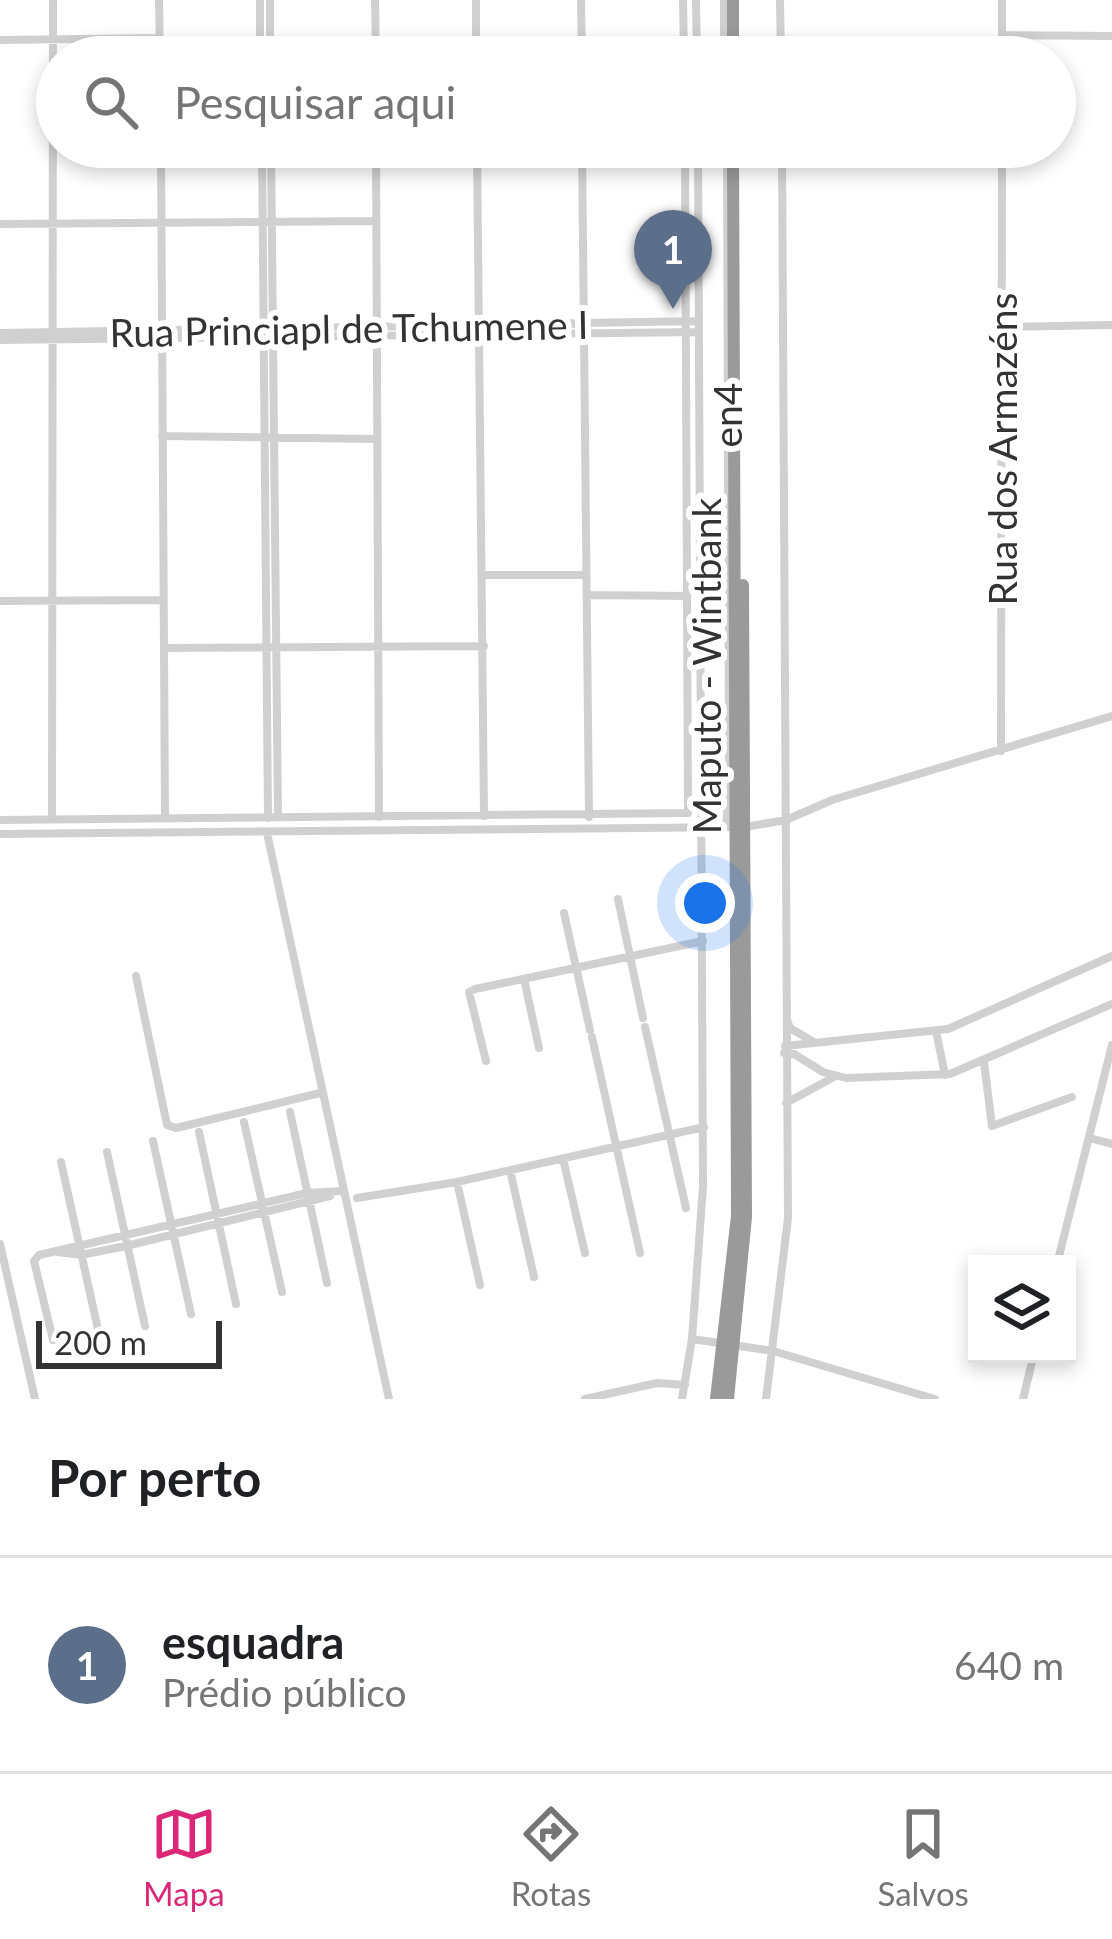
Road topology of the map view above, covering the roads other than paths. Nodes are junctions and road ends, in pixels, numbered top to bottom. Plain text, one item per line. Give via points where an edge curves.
1 (53, 0) edge
2 (159, 0) edge
3 (260, 0) edge
4 (270, 0) edge
5 (375, 0) edge
6 (476, 0) edge
7 (581, 0) edge
8 (683, 0) edge
9 (696, 0) edge
10 (732, 0) edge
11 (780, 0) edge
12 (1002, 0) edge
13 (1002, 35) joint
14 (54, 36) edge
15 (160, 36) edge
16 (260, 36) edge
17 (270, 36) edge
18 (376, 36) edge
19 (476, 36) edge
20 (581, 36) edge
21 (683, 36) edge
22 (697, 36) edge
23 (732, 36) edge
24 (781, 36) edge
25 (1112, 36) edge
26 (36, 39) edge
27 (0, 40) edge
28 (54, 168) edge
29 (161, 168) edge
30 (264, 168) edge
31 (270, 168) edge
32 (376, 168) edge
33 (477, 168) edge
34 (582, 168) edge
35 (685, 168) edge
36 (698, 168) edge
37 (734, 168) edge
38 (782, 168) edge
39 (1002, 168) edge
40 (268, 221) junction
41 (376, 221) junction
42 (161, 222) junction
43 (54, 223) junction
44 (0, 224) edge
45 (1112, 325) edge
46 (687, 326) junction
47 (699, 326) junction
48 (1003, 327) junction
49 (582, 328) junction
50 (480, 329) junction
51 (376, 330) junction
52 (270, 331) junction
53 (163, 333) junction
54 (0, 336) edge
55 (55, 336) junction
56 (162, 436) junction
57 (268, 437) junction
58 (376, 439) junction
59 (484, 575) junction
60 (586, 575) junction
61 (587, 596) junction
62 (687, 596) junction
63 (164, 600) junction
64 (0, 601) edge
65 (54, 601) junction
66 (381, 646) junction
67 (484, 646) junction
68 (164, 648) junction
69 (270, 648) junction
70 (1112, 716) edge
71 (1001, 751) junction
72 (484, 816) junction
73 (273, 817) junction
74 (380, 817) junction
75 (589, 817) junction
76 (165, 818) junction
77 (52, 819) junction
78 (0, 820) edge
79 (786, 820) junction
80 (702, 827) junction
81 (736, 827) junction
82 (267, 833) junction
83 (0, 834) edge
84 (618, 899) dead end
85 (564, 913) dead end
86 (703, 941) junction
87 (629, 956) junction
88 (1112, 956) edge
89 (577, 967) junction
90 (136, 976) dead end
91 (524, 979) junction
92 (1112, 1004) edge
93 (785, 1013) junction
94 (936, 1030) junction
95 (815, 1042) junction
96 (1112, 1046) edge
97 (538, 1048) dead end
98 (784, 1050) junction
99 (486, 1061) dead end
100 (984, 1062) junction
101 (945, 1075) junction
102 (835, 1076) junction
103 (320, 1093) junction
104 (1072, 1097) dead end
105 (786, 1103) junction
106 (290, 1112) dead end
107 (244, 1122) dead end
108 (704, 1127) junction
109 (199, 1132) dead end
110 (670, 1136) junction
111 (1089, 1138) junction
112 (153, 1141) dead end
113 (1112, 1144) edge
114 (617, 1148) junction
115 (107, 1152) dead end
116 (562, 1159) junction
117 (61, 1162) dead end
118 (510, 1170) junction
119 (457, 1182) junction
120 (343, 1191) junction
121 (308, 1198) junction
122 (357, 1198) dead end
123 (261, 1204) junction
124 (686, 1208) dead end
125 (215, 1213) junction
126 (263, 1215) junction
127 (170, 1224) junction
128 (220, 1224) junction
129 (124, 1234) junction
130 (172, 1236) junction
131 (0, 1244) edge
132 (126, 1246) junction
133 (80, 1249) junction
134 (585, 1252) dead end
135 (640, 1253) dead end
136 (1060, 1255) edge
137 (534, 1277) dead end
138 (327, 1282) dead end
139 (480, 1286) dead end
140 (282, 1292) dead end
141 (236, 1304) dead end
142 (191, 1314) dead end
143 (145, 1325) dead end
144 (99, 1334) dead end
145 (692, 1339) junction
146 (53, 1340) dead end
147 (729, 1345) junction
148 (773, 1351) junction
149 (1032, 1363) edge
150 (685, 1385) junction
151 (34, 1399) edge
152 (389, 1399) edge
153 (585, 1399) edge
154 (682, 1399) edge
155 (716, 1399) edge
156 (728, 1399) edge
157 (766, 1399) edge
158 (935, 1399) edge
159 (1023, 1399) edge

1 - 14 street
2 - 15 street
3 - 16 street
4 - 17 street
5 - 18 street
6 - 19 street
7 - 20 street
8 - 21 street
9 - 22 street
10 - 23 highway
11 - 24 street
12 - 13 street
13 - 25 street
26 - 27 street
28 - 43 street
29 - 42 street
30 - 40 street
31 - 40 street
32 - 41 street
33 - 50 street
34 - 49 street
35 - 46 street
36 - 47 street
37 - 81 highway, Maputo - Wintbank
38 - 79 street
39 - 48 street, Rua dos Armazéns
40 - 41 street
40 - 42 street
40 - 52 street
41 - 51 street
42 - 43 street
42 - 53 street
43 - 44 street
43 - 55 street
45 - 48 street
46 - 47 street, Rua Princiapl de Tchumene I
46 - 49 street, Rua Princiapl de Tchumene I
46 - 62 street
47 - 80 street
48 - 71 street, Rua dos Armazéns
49 - 50 street, Rua Princiapl de Tchumene I
49 - 60 street
50 - 51 street, Rua Princiapl de Tchumene I
50 - 59 street
51 - 52 street, Rua Princiapl de Tchumene I
51 - 58 street
52 - 53 street, Rua Princiapl de Tchumene I
52 - 57 street
53 - 55 street, Rua Princiapl de Tchumene I
53 - 56 street
54 - 55 street, Rua Princiapl de Tchumene I
55 - 65 street
56 - 57 street
56 - 63 street
57 - 58 street
57 - 69 street
58 - 66 street
59 - 60 street
59 - 67 street
60 - 61 street
61 - 62 street
61 - 75 street
62 - 75 street via 688,813
63 - 65 street
63 - 68 street
64 - 65 street
65 - 77 street
66 - 67 street
66 - 69 street
66 - 74 street
67 - 72 street
68 - 69 street
68 - 76 street
69 - 73 street
70 - 71 street
71 - 79 street
72 - 74 street
72 - 75 street
73 - 74 street
73 - 76 street
76 - 77 street
77 - 78 street
79 - 81 street
79 - 93 street
80 - 81 street
80 - 82 street
80 - 86 street
81 - 147 highway, Maputo - Wintbank via 746,1216
82 - 83 street
82 - 103 street
84 - 87 street
85 - 89 street
86 - 87 street
86 - 108 street
87 - 89 street
87 - 110 street
88 - 94 street
89 - 91 street
89 - 114 street
90 - 103 street via 167,1125
91 - 97 street
91 - 99 street via 469,992
92 - 100 street
93 - 95 street via 790,1028
93 - 98 street
94 - 95 street
94 - 101 street
95 - 98 street
96 - 111 street
98 - 102 street
98 - 105 street
100 - 101 street
100 - 104 street via 992,1126
101 - 102 street
102 - 105 street
103 - 120 street
105 - 148 street via 788,1218
106 - 121 street
107 - 123 street
108 - 110 street
108 - 145 street
109 - 125 street
110 - 114 street
110 - 124 street
111 - 113 street
111 - 136 street
112 - 127 street
114 - 116 street
114 - 135 street
115 - 129 street
116 - 118 street
116 - 134 street
117 - 133 street
118 - 119 street
118 - 137 street
119 - 122 street
119 - 139 street
120 - 121 street
120 - 152 street
121 - 123 street
121 - 126 street
121 - 138 street
123 - 125 street
123 - 126 street
125 - 127 street
125 - 128 street
126 - 128 street
126 - 140 street
127 - 129 street
127 - 130 street
128 - 130 street
128 - 141 street
129 - 132 street
129 - 133 street
130 - 132 street
130 - 142 street
131 - 151 street
132 - 133 street
132 - 143 street
133 - 144 street
133 - 146 street via 34,1262
145 - 147 street
145 - 150 street
147 - 148 street
147 - 155 highway, Maputo - Wintbank
147 - 156 highway, Maputo - Wintbank
148 - 157 street
148 - 158 street
149 - 159 street
150 - 153 street
150 - 154 street

